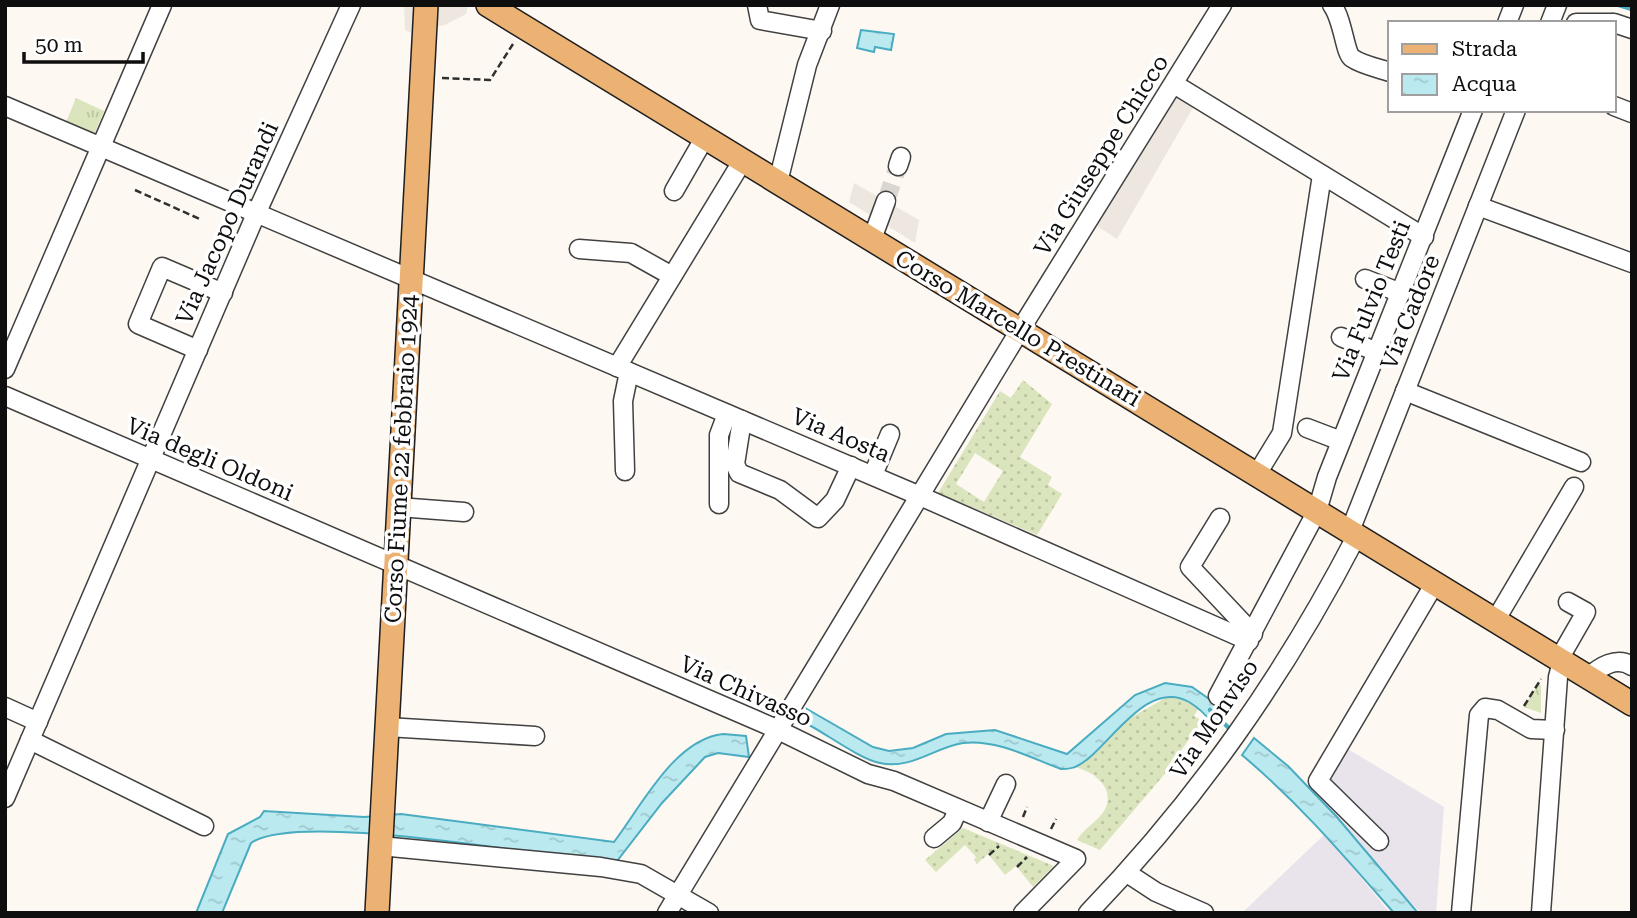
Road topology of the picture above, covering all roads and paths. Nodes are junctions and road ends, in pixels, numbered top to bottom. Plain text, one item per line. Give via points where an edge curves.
1 (162, 5) edge
2 (351, 5) edge
3 (488, 5) edge
4 (830, 5) edge
5 (1222, 5) edge
6 (1332, 5) edge
7 (753, 8) edge
8 (422, 10) edge
9 (821, 31) junction
10 (516, 38) dead end
11 (1388, 71) edge
12 (438, 78) dead end
13 (1174, 84) junction
14 (5, 106) edge
15 (1472, 112) edge
16 (1515, 112) edge
17 (705, 137) junction
18 (100, 147) junction
19 (743, 160) junction
20 (1322, 175) junction
21 (778, 182) junction
22 (135, 190) dead end
23 (674, 191) dead end
24 (886, 201) tunnel mouth
25 (1478, 206) junction
26 (256, 214) junction
27 (202, 220) dead end
28 (1424, 237) junction
29 (872, 239) junction
30 (579, 249) dead end
31 (1632, 263) edge
32 (673, 276) junction
33 (411, 279) junction
34 (1365, 279) dead end
35 (223, 293) junction
36 (1401, 293) junction
37 (1020, 330) junction
38 (1341, 337) dead end
39 (198, 351) junction
40 (1377, 352) junction
41 (5, 369) edge
42 (623, 369) junction
43 (1405, 391) junction
44 (5, 396) edge
45 (735, 417) junction
46 (1307, 428) dead end
47 (890, 434) dead end
48 (1341, 441) junction
49 (151, 461) junction
50 (1581, 462) dead end
51 (851, 466) junction
52 (625, 471) dead end
53 (1257, 474) junction
54 (873, 475) junction
55 (1573, 487) dead end
56 (920, 496) junction
57 (719, 504) dead end
58 (398, 508) junction
59 (1317, 511) junction
60 (464, 512) dead end
61 (1220, 518) dead end
62 (1353, 533) junction
63 (395, 567) junction
64 (1435, 583) junction
65 (1568, 602) dead end
66 (1495, 621) junction
67 (1251, 637) junction
68 (1561, 661) junction
69 (1632, 666) edge
70 (1588, 677) junction
71 (1541, 679) dead end
72 (1218, 696) dead end
73 (1632, 704) edge
74 (5, 707) edge
75 (1522, 709) dead end
76 (38, 722) junction
77 (1512, 726) dead end
78 (387, 727) junction
79 (778, 730) junction
80 (1554, 734) junction
81 (535, 736) dead end
82 (30, 740) junction
83 (1006, 784) dead end
84 (5, 798) edge
85 (1027, 807) dead end
86 (958, 809) junction
87 (1023, 817) dead end
88 (1056, 819) dead end
89 (988, 822) junction
90 (204, 826) dead end
91 (1051, 829) dead end
92 (381, 831) junction
93 (934, 838) dead end
94 (1379, 841) dead end
95 (1001, 844) dead end
96 (989, 855) dead end
97 (1029, 856) dead end
98 (1017, 867) dead end
99 (1127, 873) junction
100 (679, 895) junction
101 (1169, 906) edge
102 (377, 913) edge
103 (667, 913) edge
104 (709, 913) edge
105 (1023, 913) edge
106 (1088, 913) edge
107 (1204, 913) edge
108 (1461, 913) edge
109 (1541, 913) edge

1 - 18 street
2 - 26 street, Via Jacopo Durandi via 331,30
3 - 17 main road, Corso Marcello Prestinari
4 - 9 street
5 - 13 street, Via Giuseppe Chicco
6 - 11 street via 1344,27 1350,58
7 - 9 street via 760,20 788,29
8 - 33 main road, Corso Fiume 22 febbraio 1924
9 - 21 street via 807,65
10 - 12 path via 491,80
13 - 20 street
13 - 37 street, Via Giuseppe Chicco
14 - 18 street, Via Aosta
15 - 28 street, Via Fulvio Testi
16 - 25 street, Via Cadore
17 - 19 main road, Corso Marcello Prestinari
17 - 23 street
18 - 26 street, Via Aosta
18 - 41 street
19 - 21 main road, Corso Marcello Prestinari
19 - 32 street
20 - 28 street
20 - 53 street via 1282,433
21 - 29 main road, Corso Marcello Prestinari
22 - 27 path
24 - 29 street
25 - 31 street
25 - 43 street, Via Cadore
26 - 33 street, Via Aosta
26 - 35 street, Via Jacopo Durandi
28 - 36 street, Via Fulvio Testi
29 - 37 main road, Corso Marcello Prestinari
30 - 32 street via 631,253
32 - 42 street
33 - 42 street, Via Aosta
33 - 58 main road, Corso Fiume 22 febbraio 1924
34 - 36 street
35 - 39 street, Via Jacopo Durandi
35 - 39 street via 162,267 152,290 138,324
36 - 40 street, Via Fulvio Testi
37 - 53 main road, Corso Marcello Prestinari
37 - 56 street, Via Giuseppe Chicco
38 - 40 street
39 - 49 street, Via Jacopo Durandi
40 - 48 street, Via Fulvio Testi
42 - 45 street, Via Aosta
42 - 52 street
43 - 50 street
43 - 62 street, Via Cadore
44 - 49 street, Via degli Oldoni
45 - 51 street, Via Aosta
45 - 51 street via 739,473 780,490 818,518 835,500
45 - 57 street via 719,435
46 - 48 street
47 - 54 street
48 - 59 street, Via Fulvio Testi
49 - 63 street, Via degli Oldoni
49 - 76 street, Via Jacopo Durandi
51 - 54 street, Via Aosta
53 - 59 main road, Corso Marcello Prestinari
54 - 56 street, Via Aosta
55 - 66 street
56 - 67 street, Via Aosta
56 - 79 street, Via Giuseppe Chicco
58 - 60 street
58 - 63 main road, Corso Fiume 22 febbraio 1924
59 - 62 main road, Corso Marcello Prestinari
59 - 67 street, Via Fulvio Testi
61 - 67 street via 1191,567
62 - 64 main road, Corso Marcello Prestinari
62 - 99 street, Via Monviso via 1232,744
63 - 78 main road, Corso Fiume 22 febbraio 1924
63 - 79 street, Via Chivasso
64 - 66 main road, Corso Marcello Prestinari
64 - 94 street via 1318,781
65 - 68 street via 1586,612
66 - 68 main road, Corso Marcello Prestinari
67 - 72 street, Via Fulvio Testi
68 - 70 main road, Corso Marcello Prestinari
68 - 80 street
69 - 70 street via 1626,662 1602,665
70 - 73 main road, Corso Marcello Prestinari
71 - 75 path
74 - 76 street
76 - 82 street, Via Jacopo Durandi
77 - 80 street via 1530,737
78 - 81 street
78 - 92 main road, Corso Fiume 22 febbraio 1924
79 - 86 street, Via Chivasso via 873,782 903,777
79 - 100 street, Via Giuseppe Chicco
80 - 108 street via 1531,729 1498,710 1485,708 1479,715
80 - 109 street
82 - 84 street, Via Jacopo Durandi
82 - 90 street
83 - 89 street
85 - 87 path
86 - 89 street, Via Chivasso
86 - 93 street via 951,823
88 - 91 path
89 - 105 street, Via Chivasso via 1076,859
92 - 100 street via 642,874
92 - 102 main road, Corso Fiume 22 febbraio 1924
95 - 96 path
97 - 98 path
99 - 101 street
99 - 106 street, Via Monviso
100 - 103 street, Via Giuseppe Chicco
100 - 104 street
101 - 107 street

